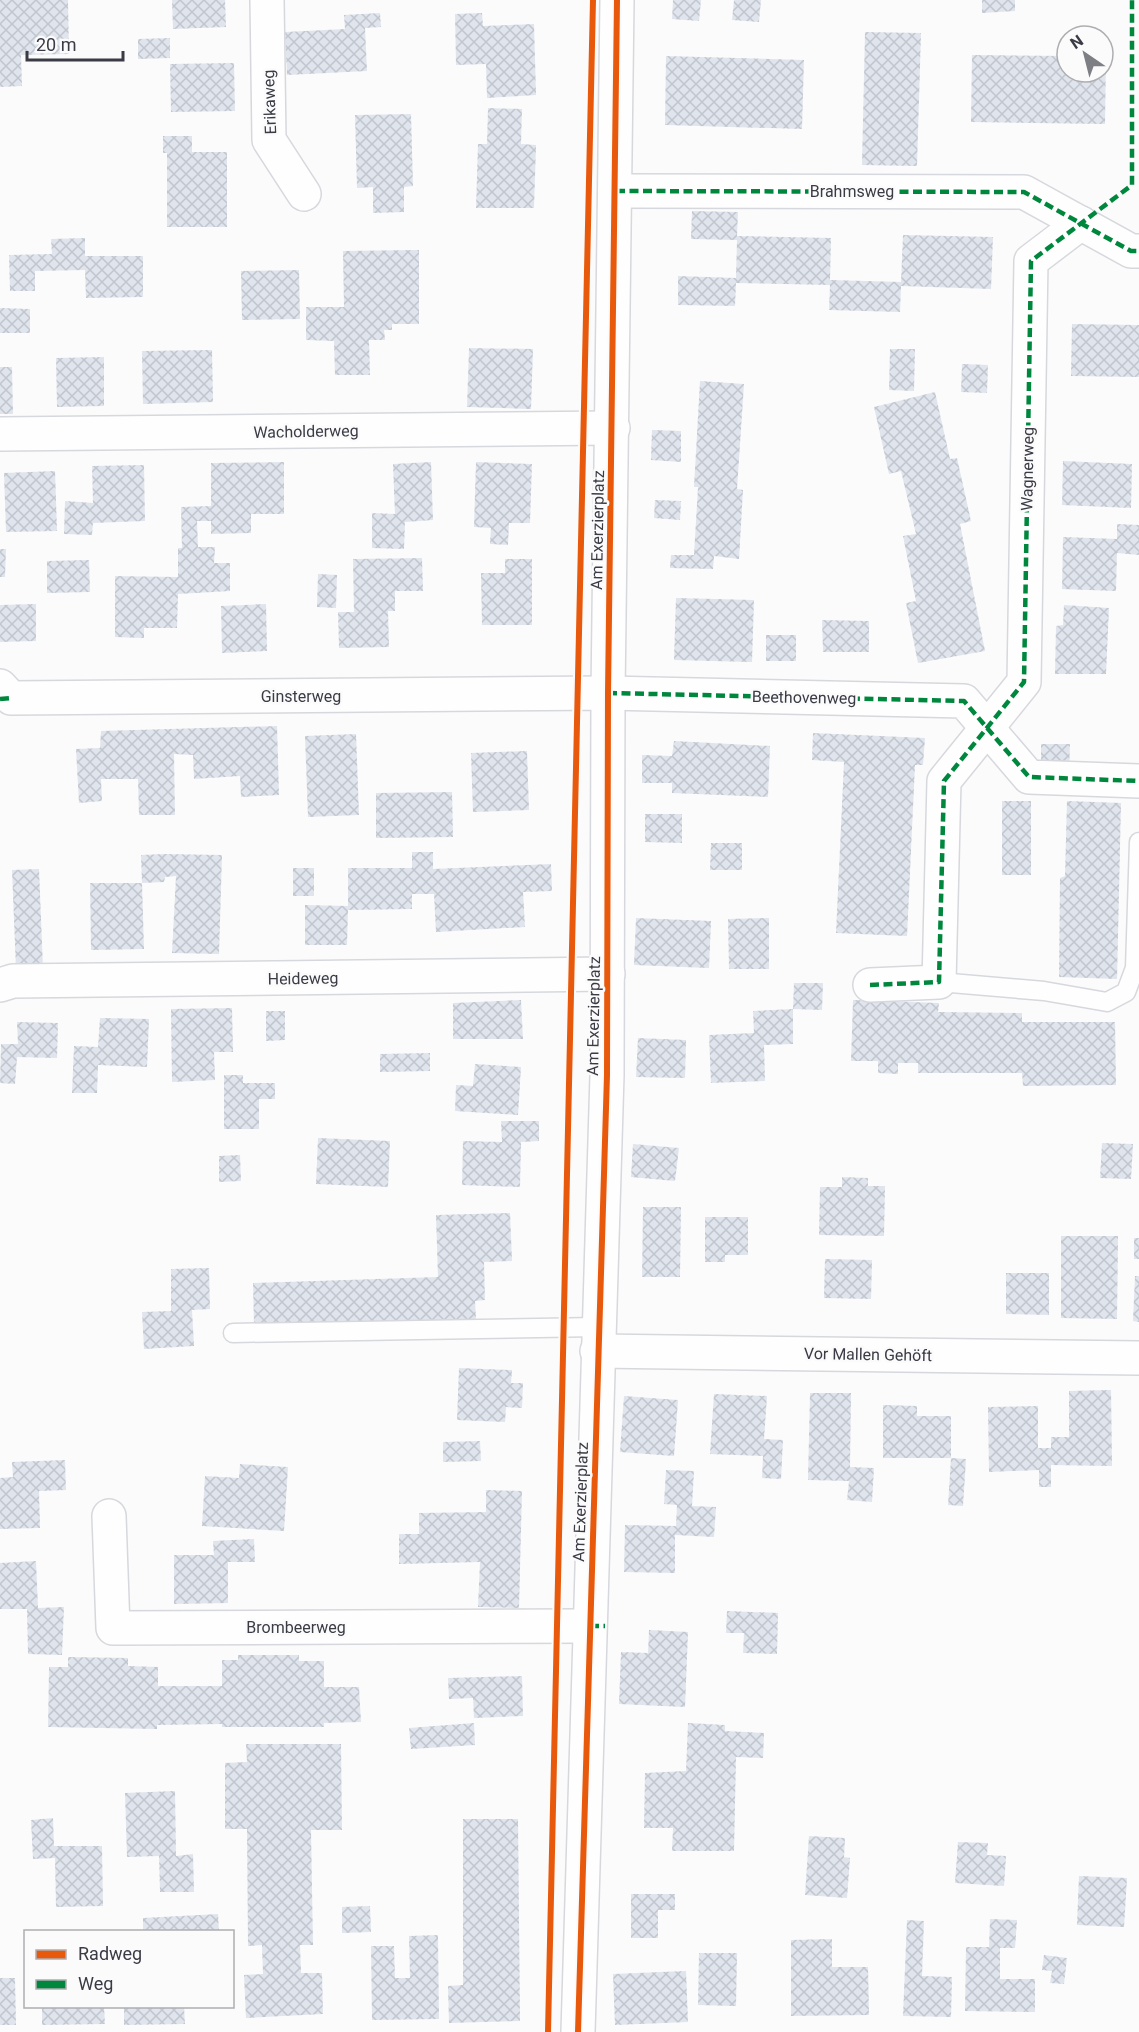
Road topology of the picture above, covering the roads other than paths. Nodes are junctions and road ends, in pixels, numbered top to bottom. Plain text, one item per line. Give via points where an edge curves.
1 (267, 0) edge
2 (617, 0) edge
3 (616, 191) junction
4 (304, 194) dead end
5 (1081, 223) junction
6 (1139, 251) edge
7 (613, 428) junction
8 (0, 434) edge
9 (0, 686) edge
10 (608, 693) junction
11 (987, 728) junction
12 (1139, 781) edge
13 (1139, 842) edge
14 (608, 975) junction
15 (939, 982) junction
16 (0, 985) edge
17 (870, 985) dead end
18 (232, 1333) dead end
19 (598, 1339) junction
20 (1139, 1358) edge
21 (110, 1516) dead end
22 (590, 1626) junction
23 (578, 2032) edge

1 - 4 street, Erikaweg via 269,140
2 - 3 street, Am Exerzierplatz
3 - 5 street, Brahmsweg via 1024,192
3 - 7 street, Am Exerzierplatz
5 - 6 street, Brahmsweg via 1131,251
5 - 11 street, Wagnerweg via 1031,261 1024,682
7 - 8 street, Wacholderweg
7 - 10 street, Am Exerzierplatz
9 - 10 street, Ginsterweg via 11,698
10 - 11 street, Beethovenweg via 964,700
10 - 14 street, Am Exerzierplatz
11 - 12 street, Beethovenweg via 1029,777
11 - 15 street via 944,782
13 - 15 lane via 1135,968 1126,992 1107,1002 1044,991
14 - 16 street, Heideweg via 13,981
14 - 19 street, Am Exerzierplatz
15 - 17 street
18 - 19 lane
19 - 20 street, Vor Mallen Gehöft
19 - 22 street, Am Exerzierplatz
21 - 22 street, Brombeerweg via 113,1628
22 - 23 street, Am Exerzierplatz

